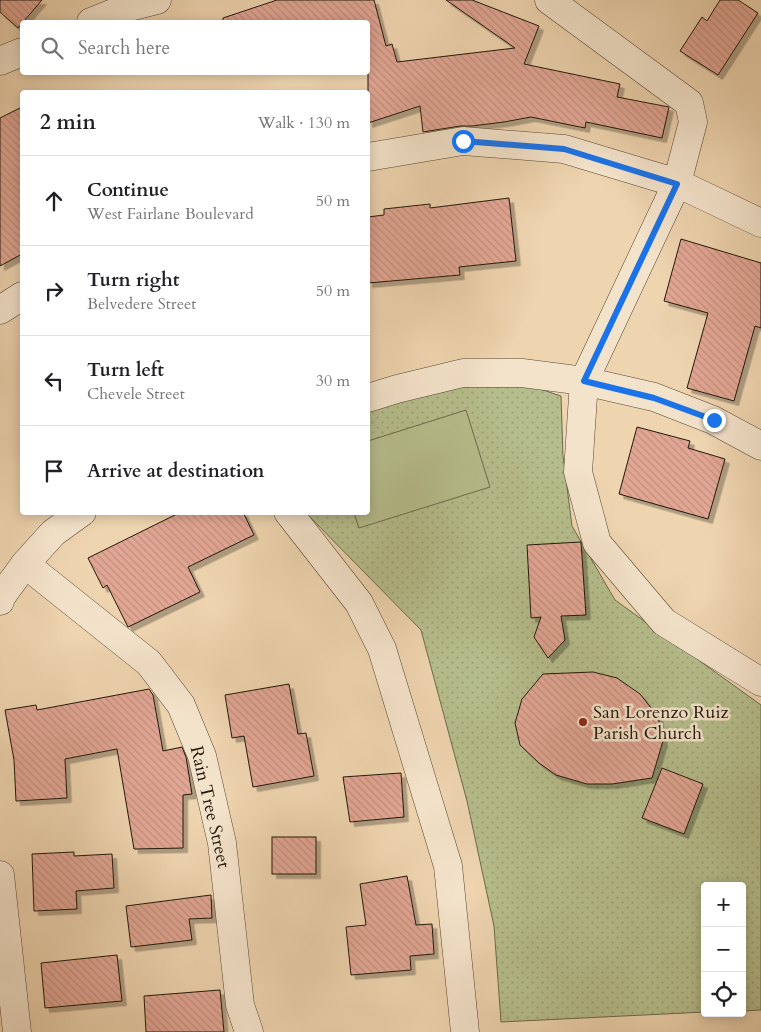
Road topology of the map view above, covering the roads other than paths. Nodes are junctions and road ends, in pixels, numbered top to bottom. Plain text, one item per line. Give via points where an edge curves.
1 (157, 0) edge
2 (549, 0) edge
3 (96, 20) edge
4 (20, 53) edge
5 (0, 61) edge
6 (370, 158) edge
7 (677, 184) junction
8 (761, 223) edge
9 (20, 297) edge
10 (0, 310) edge
11 (584, 381) junction
12 (370, 397) edge
13 (761, 446) edge
14 (78, 515) edge
15 (290, 515) edge
16 (25, 564) junction
17 (0, 598) edge
18 (761, 682) edge
19 (0, 875) edge
20 (17, 1032) edge
21 (249, 1032) edge
22 (465, 1032) edge

1 - 3 street
2 - 7 street via 688,103 694,122
4 - 5 street
6 - 7 street via 463,141 564,149
7 - 8 street
7 - 11 street
9 - 10 street
11 - 12 street via 522,373 463,373
11 - 13 street via 654,398 714,420
11 - 18 street via 578,472 597,543 664,622
14 - 16 street via 53,533
15 - 22 street via 359,603 382,649 448,866
16 - 17 street
16 - 21 street, Rain Tree Street via 149,663 182,705 202,756 222,843 240,1005
19 - 20 street

